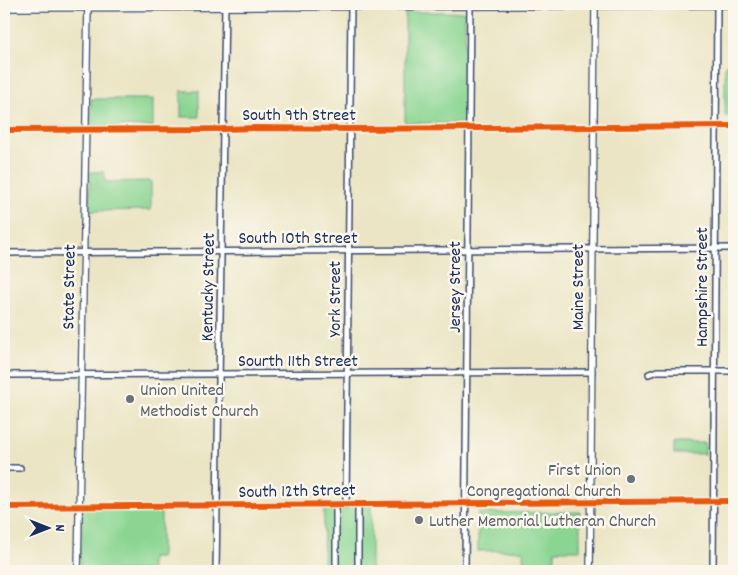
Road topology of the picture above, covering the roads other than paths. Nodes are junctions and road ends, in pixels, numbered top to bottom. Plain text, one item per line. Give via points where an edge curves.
1 (717, 4) edge
2 (88, 5) edge
3 (225, 5) edge
4 (351, 5) edge
5 (470, 5) edge
6 (595, 5) edge
7 (734, 5) edge
8 (4, 8) edge
9 (716, 126) junction
10 (734, 126) edge
11 (469, 127) junction
12 (594, 127) junction
13 (223, 129) junction
14 (350, 129) junction
15 (4, 130) edge
16 (86, 130) junction
17 (715, 248) junction
18 (734, 248) edge
19 (593, 249) junction
20 (348, 250) junction
21 (468, 250) junction
22 (222, 251) junction
23 (84, 252) junction
24 (4, 253) edge
25 (714, 371) junction
26 (734, 371) edge
27 (592, 372) junction
28 (467, 373) junction
29 (220, 374) junction
30 (347, 374) junction
31 (650, 374) dead end
32 (81, 375) junction
33 (4, 376) edge
34 (4, 468) edge
35 (20, 468) dead end
36 (713, 501) junction
37 (734, 501) edge
38 (591, 502) junction
39 (346, 504) junction
40 (358, 504) junction
41 (466, 504) junction
42 (336, 505) junction
43 (217, 506) junction
44 (4, 507) edge
45 (79, 507) junction
46 (78, 571) edge
47 (216, 571) edge
48 (336, 571) edge
49 (358, 571) edge
50 (465, 571) edge
51 (590, 571) edge
52 (713, 571) edge

1 - 6 street
1 - 7 street
1 - 9 street, Hampshire Street
2 - 3 street
2 - 8 street
2 - 16 street, State Street
3 - 4 street
3 - 13 street, Kentucky Street
4 - 5 street
4 - 14 street, York Street
5 - 6 street
5 - 11 street, Jersey Street
6 - 12 street, Maine Street
9 - 10 street, South 9th Street
9 - 12 street, South 9th Street
9 - 17 street, Hampshire Street
11 - 12 street, South 9th Street
11 - 14 street, South 9th Street
11 - 21 street, Jersey Street
12 - 19 street, Maine Street
13 - 14 street, South 9th Street
13 - 16 street, South 9th Street
13 - 22 street, Kentucky Street
14 - 20 street, York Street
15 - 16 street, South 9th Street
16 - 23 street, State Street
17 - 18 street, South 10th Street
17 - 19 street, South 10th Street
17 - 25 street, Hampshire Street
19 - 21 street, South 10th Street
19 - 27 street, Maine Street
20 - 21 street, South 10th Street
20 - 22 street, South 10th Street
20 - 30 street, York Street
21 - 28 street, Jersey Street
22 - 23 street, South 10th Street
22 - 29 street, Kentucky Street
23 - 24 street, South 10th Street
23 - 32 street, State Street
25 - 26 street
25 - 31 street
25 - 36 street, Hampshire Street
27 - 28 street, Sourth 11th Street
27 - 38 street, Maine Street
28 - 30 street, Sourth 11th Street
28 - 41 street, Jersey Street
29 - 30 street, Sourth 11th Street
29 - 32 street, Sourth 11th Street
29 - 43 street, Kentucky Street
30 - 39 street, York Street
32 - 33 street, Sourth 11th Street
32 - 45 street, State Street
34 - 35 street
36 - 37 street, South 12th Street
36 - 38 street, South 12th Street
36 - 52 street, Hampshire Street
38 - 41 street, South 12th Street
38 - 51 street, Maine Street
39 - 40 street, South 12th Street
39 - 42 street, South 12th Street
40 - 41 street, South 12th Street
40 - 49 street
41 - 50 street, Jersey Street
42 - 43 street, South 12th Street
42 - 48 street
43 - 45 street, South 12th Street
43 - 47 street, Kentucky Street
44 - 45 street, South 12th Street
45 - 46 street, State Street

